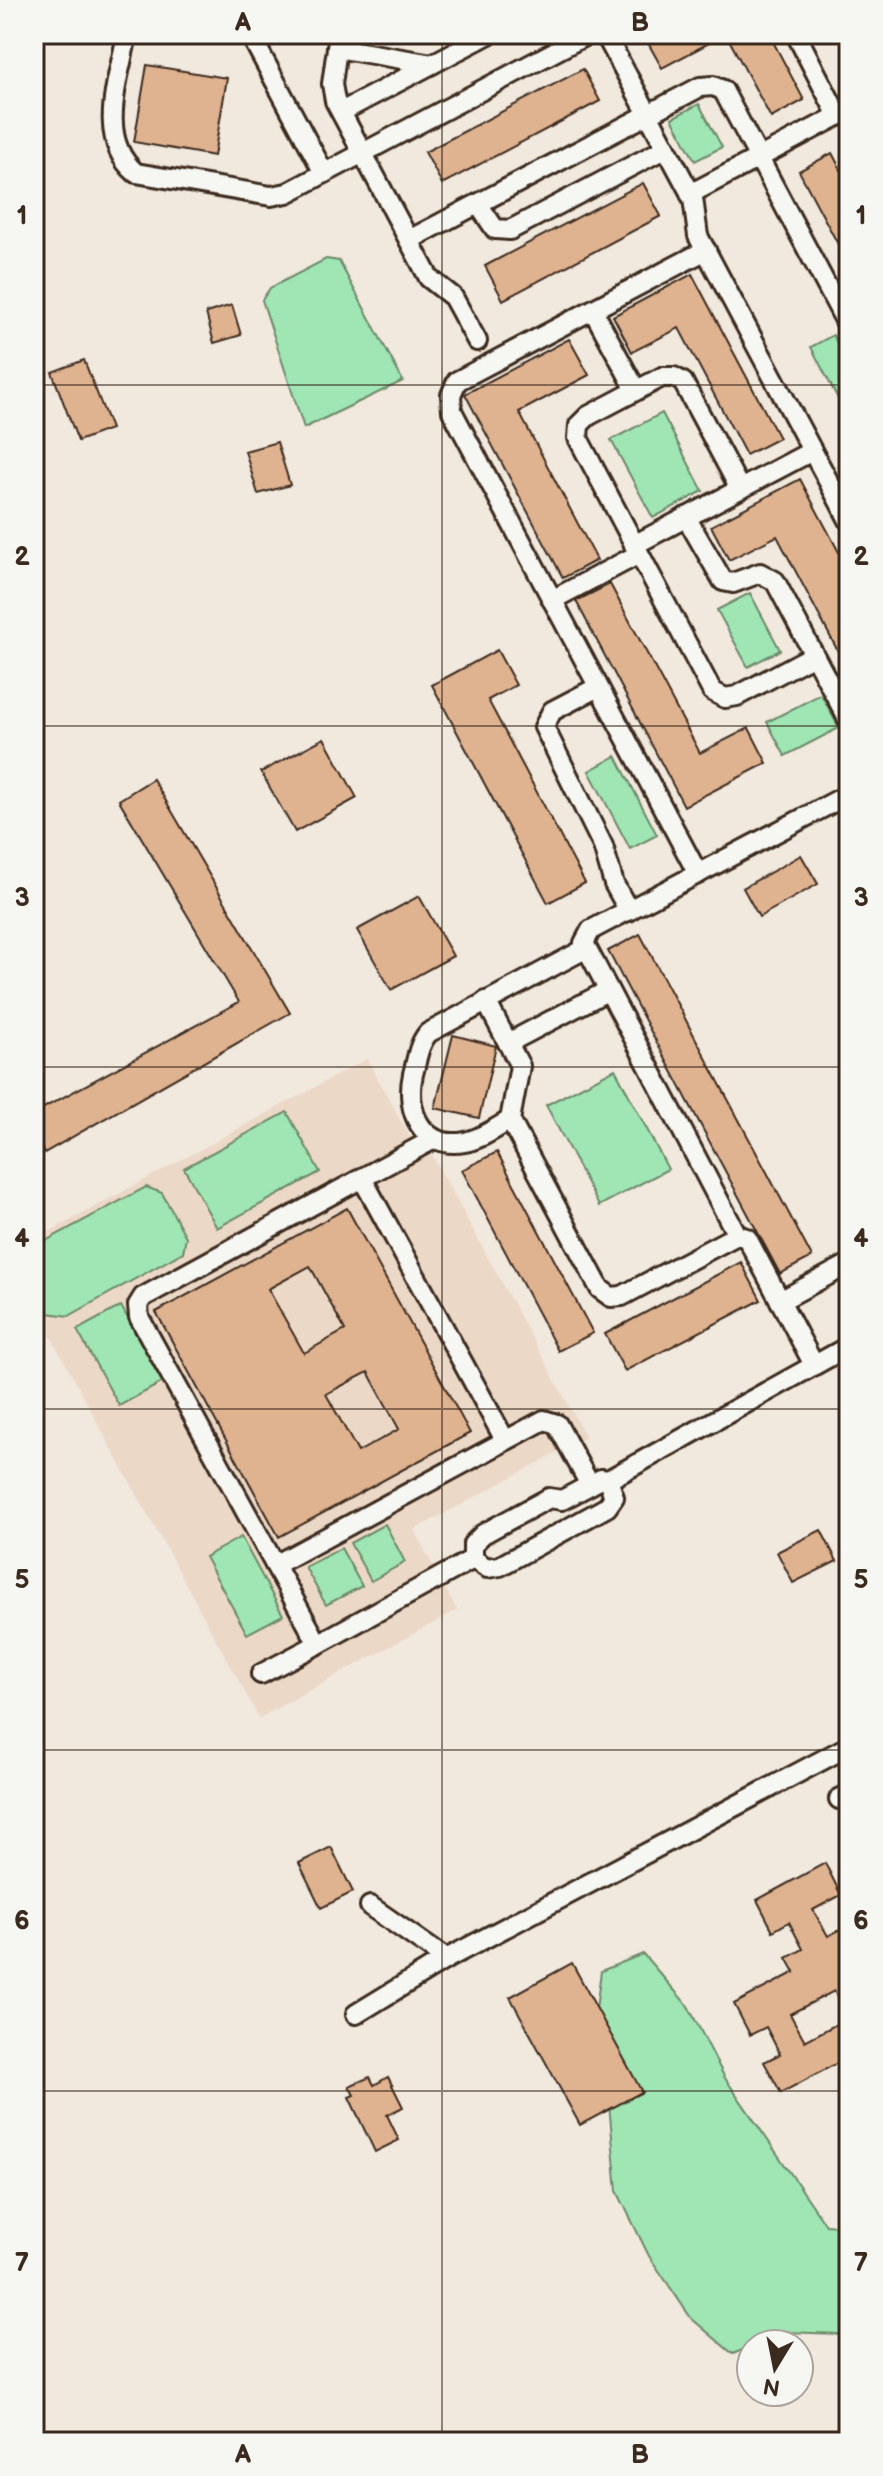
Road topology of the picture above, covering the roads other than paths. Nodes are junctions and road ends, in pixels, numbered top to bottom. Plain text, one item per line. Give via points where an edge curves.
1 (127, 34) edge
2 (250, 34) edge
3 (489, 34) edge
4 (588, 34) edge
5 (605, 34) edge
6 (796, 34) edge
7 (338, 41) edge
8 (432, 64) junction
9 (341, 112) junction
10 (843, 113) edge
11 (648, 114) junction
12 (666, 148) junction
13 (363, 153) junction
14 (759, 158) junction
15 (324, 173) junction
16 (690, 194) junction
17 (478, 204) junction
18 (409, 240) junction
19 (706, 250) junction
20 (593, 310) junction
21 (849, 328) edge
22 (477, 341) dead end
23 (636, 390) junction
24 (812, 451) junction
25 (740, 489) junction
26 (686, 517) junction
27 (849, 520) edge
28 (637, 549) junction
29 (552, 600) junction
30 (814, 655) junction
31 (598, 687) junction
32 (849, 721) edge
33 (849, 794) edge
34 (698, 874) junction
35 (629, 911) junction
36 (585, 949) junction
37 (607, 991) junction
38 (486, 1001) junction
39 (508, 1043) junction
40 (510, 1120) junction
41 (434, 1139) junction
42 (362, 1178) junction
43 (737, 1235) junction
44 (849, 1264) edge
45 (780, 1301) junction
46 (849, 1346) edge
47 (814, 1365) junction
48 (505, 1440) junction
49 (599, 1482) junction
50 (473, 1559) junction
51 (275, 1565) junction
52 (318, 1644) junction
53 (261, 1674) dead end
54 (849, 1746) edge
55 (370, 1906) dead end
56 (446, 1959) junction
57 (356, 2014) dead end

1 - 15 street via 112,134 118,153 136,173 271,196
2 - 15 street
3 - 8 street
4 - 13 street
5 - 11 street
6 - 10 street
7 - 8 street
7 - 9 street via 332,84
8 - 9 street
9 - 13 street
10 - 14 street
11 - 12 street
11 - 14 street via 700,87 718,87
11 - 17 street
12 - 16 street
12 - 17 street via 510,230 495,229
13 - 15 street
13 - 18 street
14 - 16 street
14 - 21 street
16 - 19 street
17 - 18 street
18 - 22 street via 433,282 456,300
19 - 20 street
19 - 24 street
20 - 23 street
20 - 29 street via 457,381 451,395 452,411
23 - 25 street via 662,377 683,382
23 - 28 street via 588,416 577,433
24 - 25 street
24 - 27 street
25 - 26 street
26 - 28 street
26 - 30 street via 723,581 733,583 760,573 775,581
28 - 29 street
28 - 30 street via 716,695 737,696
29 - 31 street
30 - 32 street
31 - 34 street
31 - 35 street via 552,711 544,727
33 - 34 street
34 - 35 street
35 - 36 street via 588,933
36 - 37 street
36 - 38 street
37 - 39 street
37 - 43 street
38 - 39 street
38 - 41 street via 431,1030 420,1047 410,1102 419,1128
39 - 40 street via 521,1074
40 - 41 street via 468,1141
40 - 43 street via 607,1295 622,1296
41 - 42 street
42 - 48 street
42 - 51 street via 143,1297 138,1305 139,1317
43 - 45 street via 747,1238
44 - 45 street
45 - 47 street
46 - 47 street
47 - 49 street
48 - 49 street via 539,1421 553,1421
48 - 51 street
49 - 50 street via 562,1500 549,1498 483,1534 473,1544
49 - 50 street via 614,1497 607,1507 500,1566 487,1568
50 - 52 street
51 - 52 street
52 - 53 street
54 - 56 street
55 - 56 street
56 - 57 street

